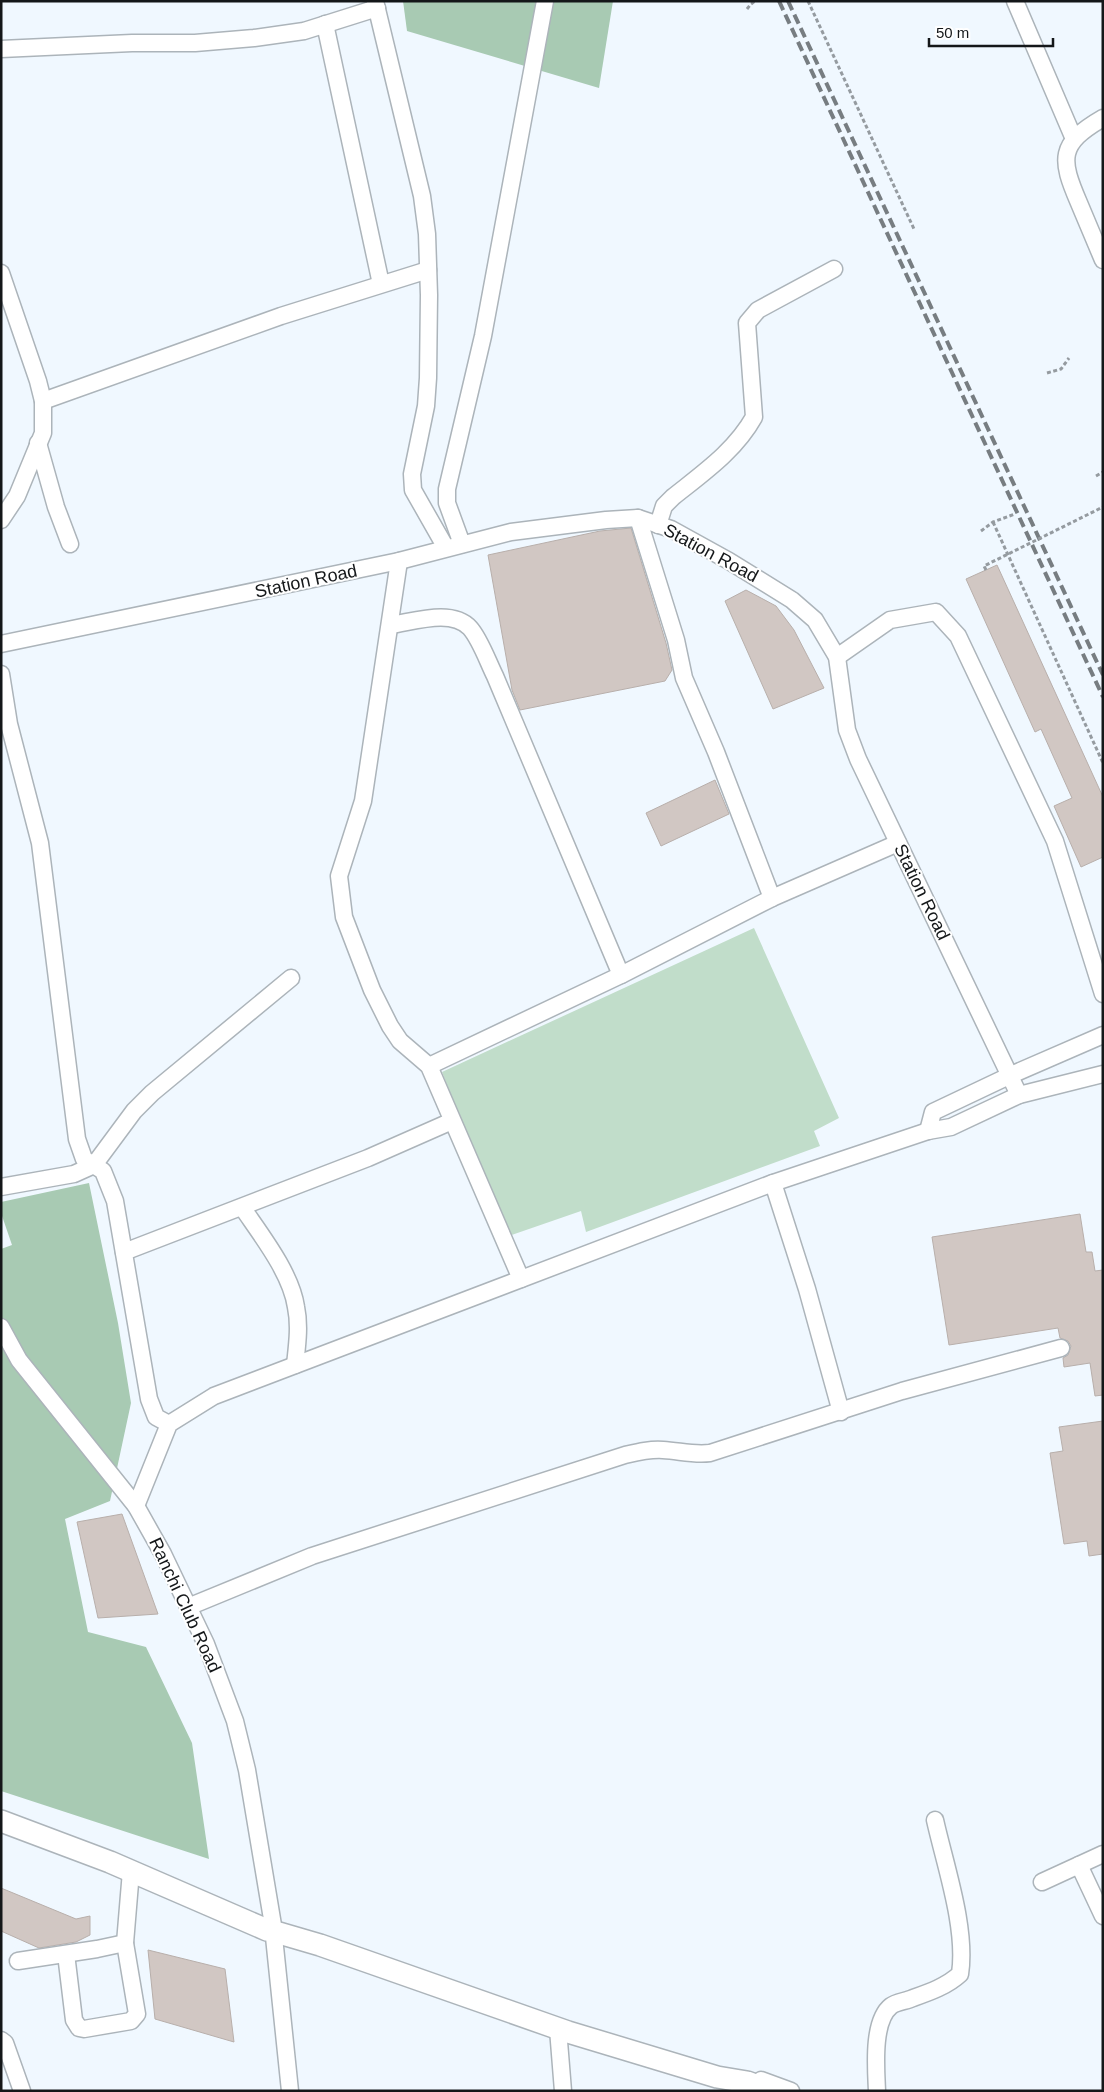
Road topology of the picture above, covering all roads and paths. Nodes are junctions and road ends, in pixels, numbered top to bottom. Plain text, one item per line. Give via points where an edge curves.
1 (545, 1) edge
2 (756, 1) edge
3 (808, 1) edge
4 (1015, 1) edge
5 (376, 5) edge
6 (747, 10) dead end
7 (325, 24) junction
8 (1, 49) edge
9 (1103, 118) edge
10 (1074, 139) junction
11 (914, 229) dead end
12 (1103, 260) edge
13 (428, 270) junction
14 (834, 270) dead end
15 (1, 273) edge
16 (381, 284) junction
17 (1069, 358) dead end
18 (1048, 373) dead end
19 (43, 401) junction
20 (38, 443) junction
21 (1103, 472) edge
22 (1096, 476) dead end
23 (1103, 508) edge
24 (1015, 514) dead end
25 (638, 518) junction
26 (1, 520) edge
27 (993, 522) junction
28 (658, 525) junction
29 (981, 531) dead end
30 (70, 544) dead end
31 (462, 544) junction
32 (446, 548) junction
33 (399, 561) junction
34 (986, 570) dead end
35 (390, 626) junction
36 (1, 644) edge
37 (837, 657) junction
38 (1, 674) edge
39 (1103, 763) edge
40 (898, 842) junction
41 (772, 898) junction
42 (621, 975) junction
43 (291, 978) dead end
44 (1103, 994) edge
45 (1103, 1035) edge
46 (429, 1066) junction
47 (1103, 1074) edge
48 (1011, 1075) junction
49 (1019, 1095) junction
50 (452, 1121) junction
51 (928, 1131) junction
52 (94, 1165) junction
53 (772, 1183) junction
54 (1, 1187) edge
55 (242, 1207) junction
56 (124, 1252) junction
57 (521, 1279) junction
58 (1, 1327) edge
59 (1061, 1348) dead end
60 (295, 1365) junction
61 (841, 1412) junction
62 (169, 1424) junction
63 (136, 1506) junction
64 (188, 1606) junction
65 (935, 1820) dead end
66 (1, 1821) edge
67 (1103, 1854) edge
68 (1079, 1865) junction
69 (131, 1871) junction
70 (1042, 1882) dead end
71 (1103, 1916) edge
72 (273, 1931) junction
73 (125, 1943) junction
74 (66, 1954) junction
75 (18, 1961) dead end
76 (558, 2029) junction
77 (1, 2040) edge
78 (724, 2084) edge
79 (22, 2091) edge
80 (290, 2091) edge
81 (562, 2091) edge
82 (738, 2091) edge
83 (772, 2091) edge
84 (791, 2091) edge
85 (876, 2091) edge

1 - 31 street via 483,336 447,489 447,503
2 - 6 path
3 - 11 path
4 - 10 street
5 - 7 street
5 - 13 street via 422,196
7 - 8 street via 282,35 228,41
7 - 16 street
9 - 10 street
10 - 12 street via 1065,164 1067,173
13 - 16 street
13 - 32 street via 426,406 412,474 414,490
14 - 28 street via 758,310 747,323 754,417 733,448 664,506
15 - 19 street
16 - 19 street
17 - 18 path via 1061,369
19 - 20 street via 43,433
20 - 26 street via 17,496
20 - 30 street
21 - 22 path
23 - 34 path, bridge via 984,566
24 - 27 path
25 - 28 street, Station Road
25 - 31 street, Station Road via 512,532
25 - 41 street via 676,640 684,678
27 - 29 path
27 - 39 path
28 - 37 street, Station Road via 729,561 792,600 815,620
31 - 32 street, Station Road
32 - 33 street, Station Road
33 - 35 street
33 - 36 street, Station Road
35 - 42 street via 447,616 461,620 472,629 495,676
35 - 46 street via 363,801 339,876 344,917 372,990 390,1026 410,1051
37 - 40 street, Station Road via 847,730
37 - 44 street via 890,620 936,612 958,636 1055,841
38 - 52 street via 40,843 76,1139 84,1159
40 - 41 street
40 - 48 street, Station Road
41 - 42 street
42 - 46 street
43 - 52 street via 152,1092
45 - 48 street
46 - 50 street
47 - 49 street
48 - 49 street, Station Road
48 - 51 street via 934,1112
49 - 51 street via 951,1127
50 - 55 street
50 - 57 street
51 - 53 street
52 - 54 street via 74,1174
52 - 56 street via 102,1171 115,1201
53 - 57 street
53 - 61 street
55 - 56 street
55 - 60 street via 286,1278 296,1306
56 - 62 street via 149,1400 156,1416
57 - 60 street
58 - 63 street, Ranchi Club Road via 19,1360
59 - 61 street via 902,1391
60 - 62 street via 214,1396
61 - 64 street via 710,1453 697,1455 648,1450 625,1455 312,1556
62 - 63 street
63 - 64 street, Ranchi Club Road
64 - 72 street, Ranchi Club Road via 235,1720 247,1770
65 - 85 street via 957,1916 961,1943 960,1974 934,1990 891,2005 876,2035
66 - 69 main road
67 - 68 street
68 - 70 street
68 - 71 street
69 - 72 main road
69 - 73 street
72 - 76 main road
72 - 80 street, Ranchi Club Road
73 - 74 street
73 - 74 street via 137,2014 131,2021 79,2028 74,2020
74 - 75 street
76 - 78 main road
76 - 81 street
77 - 79 street via 5,2043
78 - 82 main road
78 - 83 main road via 747,2082
78 - 84 street via 748,2076

